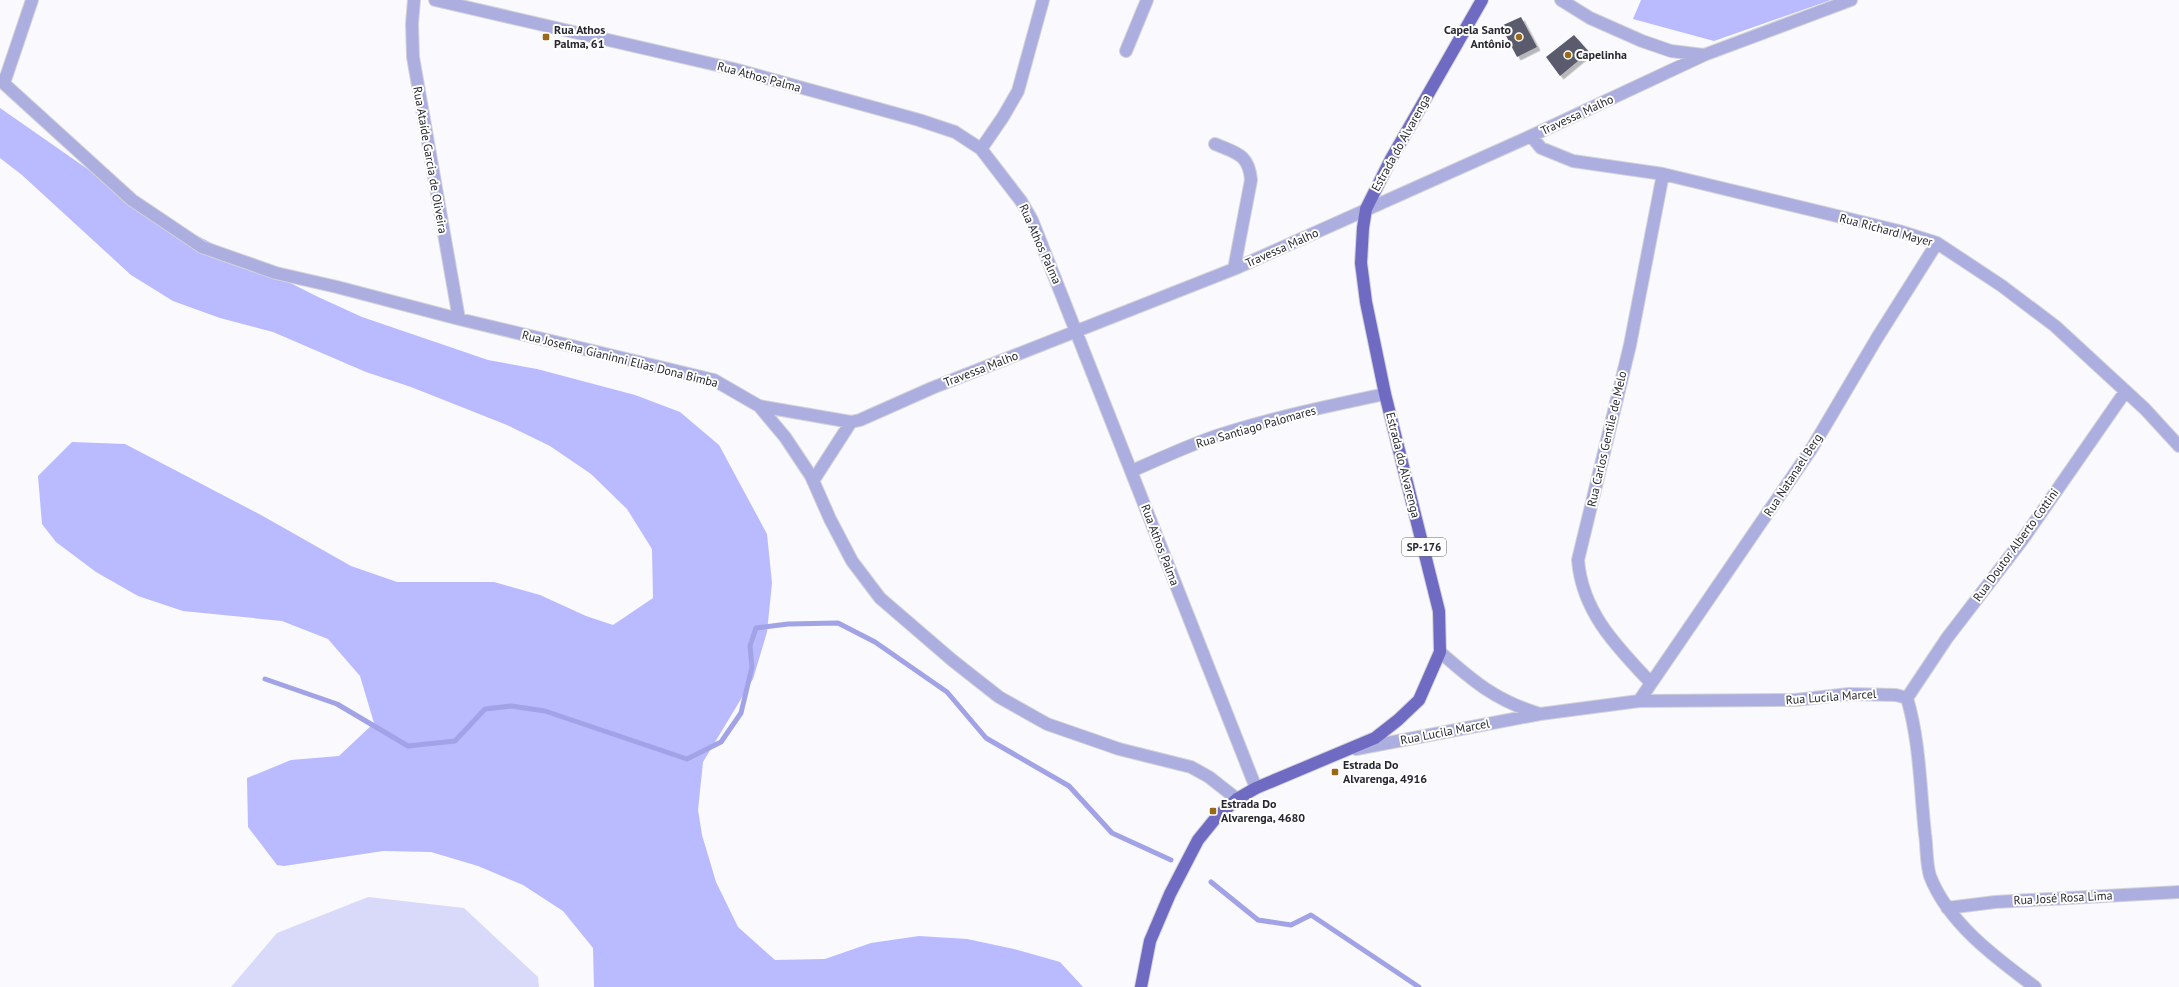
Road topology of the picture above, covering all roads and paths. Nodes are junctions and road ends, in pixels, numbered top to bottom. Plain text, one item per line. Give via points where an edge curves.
1 (32, 0) edge
2 (414, 0) edge
3 (435, 0) edge
4 (1043, 0) edge
5 (1146, 0) edge
6 (1482, 0) edge
7 (1561, 0) edge
8 (1851, 0) edge
9 (1126, 52) dead end
10 (1704, 55) junction
11 (2, 82) edge
12 (1531, 136) junction
13 (1215, 144) dead end
14 (981, 149) junction
15 (1663, 174) junction
16 (1366, 210) junction
17 (1937, 243) junction
18 (1234, 269) junction
19 (458, 319) junction
20 (1077, 332) junction
21 (2125, 392) junction
22 (1385, 394) junction
23 (758, 406) junction
24 (851, 422) junction
25 (2179, 446) edge
26 (1132, 471) junction
27 (813, 481) junction
28 (1440, 652) junction
29 (1651, 683) junction
30 (1907, 698) junction
31 (1639, 701) junction
32 (1540, 714) junction
33 (1350, 750) junction
34 (1256, 788) junction
35 (1237, 799) junction
36 (2179, 892) edge
37 (1947, 908) junction
38 (1141, 987) edge
39 (2035, 987) edge

1 - 11 street
2 - 19 street, Rua Ataíde Garcia de Oliveira via 413,57
3 - 14 street, Rua Athos Palma via 734,69 811,90 948,130
4 - 14 street via 1018,91
5 - 9 street
6 - 16 main road, Estrada do Alvarenga / SP-176 via 1391,159
7 - 10 street via 1597,21 1642,41 1671,51
8 - 10 street, Travessa Malho
10 - 12 street, Travessa Malho
11 - 19 street, Rua Josefina Gianinni Elias Dona Bimba via 132,200 202,248 276,273 337,286
12 - 15 street, Rua Richard Mayer via 1541,148 1573,161
12 - 16 street, Travessa Malho
13 - 18 street via 1244,158 1250,170 1251,180
14 - 20 street, Rua Athos Palma via 1021,200 1032,220
15 - 17 street, Rua Richard Mayer via 1899,231
15 - 29 street, Rua Carlos Gentile de Melo via 1630,345 1578,560 1581,582 1593,612 1610,640
16 - 18 street, Travessa Malho
16 - 22 main road, Estrada do Alvarenga / SP-176 via 1361,263 1366,302
17 - 21 street, Rua Richard Mayer via 2002,286 2055,326
17 - 29 street, Rua Natanael Berg via 1812,448
18 - 20 street, Travessa Malho
19 - 23 street, Rua Josefina Gianinni Elias Dona Bimba via 714,380
20 - 24 street, Travessa Malho
20 - 26 street, Rua Athos Palma
21 - 25 street, Rua Richard Mayer
21 - 30 street, Rua Doutor Alberto Cottini via 2023,539 1947,638
22 - 26 street, Rua Santiago Palomares via 1217,436
22 - 28 main road, Estrada do Alvarenga / SP-176 via 1439,610
23 - 24 street
23 - 27 street, Rua Josefina Gianinni Elias Dona Bimba via 785,436
24 - 27 street
26 - 34 street, Rua Athos Palma
27 - 35 street, Rua Josefina Gianinni Elias Dona Bimba via 852,561 880,598 914,629 1000,697 1046,724 1119,748 1191,767 1209,777
28 - 32 street, Rua Lucila Marcel via 1497,698
28 - 33 main road, Estrada do Alvarenga / SP-176 via 1419,700 1375,738
29 - 31 street, Rua Natanael Berg
30 - 31 street, Rua Lucila Marcel via 1896,695 1849,694 1788,700
30 - 37 street via 1917,738 1920,791 1930,874
31 - 32 street, Rua Lucila Marcel
32 - 33 street, Rua Lucila Marcel
33 - 34 main road, Estrada do Alvarenga / SP-176
34 - 35 main road, Estrada do Alvarenga / SP-176
35 - 38 main road, Estrada do Alvarenga / SP-176 via 1198,840 1182,867 1150,941
36 - 37 street, Rua José Rosa Lima via 1995,902
37 - 39 street via 1983,945

